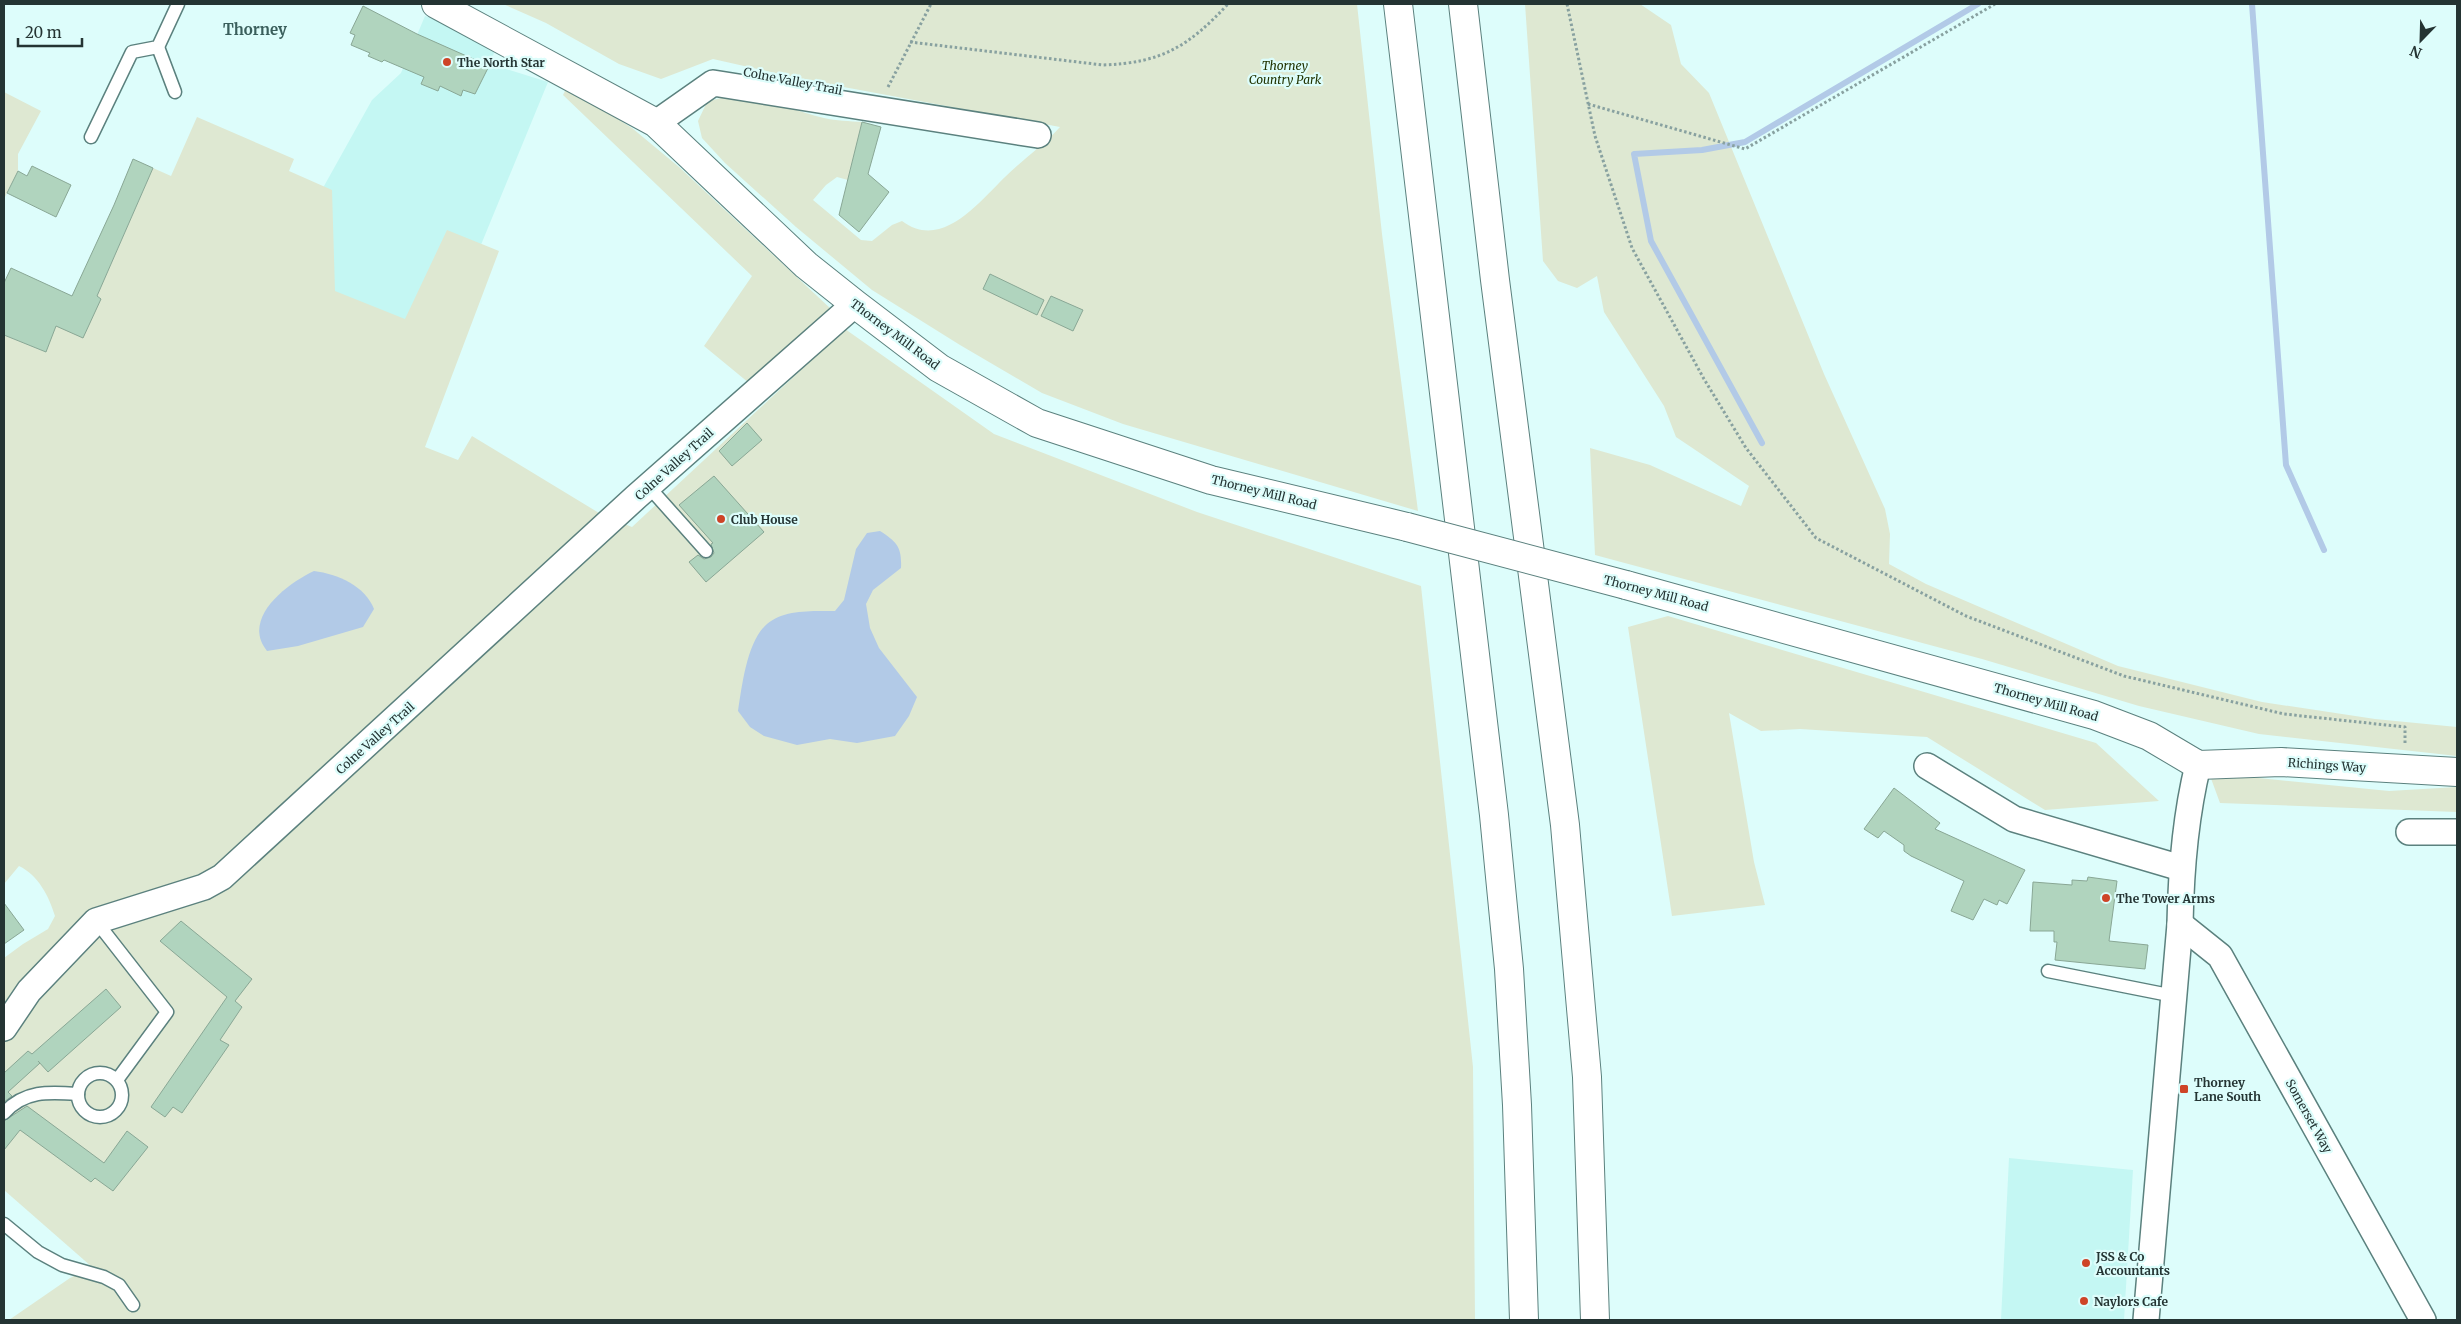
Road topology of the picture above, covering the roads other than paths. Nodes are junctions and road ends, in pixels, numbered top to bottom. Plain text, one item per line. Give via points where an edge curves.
1 (178, 4) edge
2 (436, 4) edge
3 (1398, 4) edge
4 (1463, 4) edge
5 (158, 47) junction
6 (175, 92) dead end
7 (656, 123) junction
8 (1038, 135) dead end
9 (91, 137) dead end
10 (852, 308) junction
11 (648, 486) junction
12 (706, 551) dead end
13 (2198, 765) junction
14 (1926, 766) dead end
15 (2457, 772) edge
16 (2409, 832) dead end
17 (2457, 832) edge
18 (2181, 868) junction
19 (96, 921) junction
20 (2180, 924) junction
21 (2048, 971) dead end
22 (2174, 996) junction
23 (4, 1028) edge
24 (117, 1080) junction
25 (78, 1094) junction
26 (4, 1113) edge
27 (4, 1224) edge
28 (133, 1305) dead end
29 (1524, 1320) edge
30 (1595, 1320) edge
31 (2146, 1320) edge
32 (2423, 1320) edge

1 - 5 lane
2 - 7 main road, Thorney Mill Road
3 - 29 main road via 1495,824 1517,1105
4 - 30 main road via 1566,835 1587,1077
5 - 6 lane
5 - 9 lane via 132,52
7 - 8 street via 713,83
7 - 10 main road, Thorney Mill Road
10 - 11 street, Colne Valley Trail
10 - 13 main road, Thorney Mill Road, bridge via 939,368 1037,423 1212,480 1626,585 2094,715 2150,736
11 - 12 lane
11 - 19 street, Colne Valley Trail via 222,877 204,887
13 - 15 main road, Richings Way via 2281,762
13 - 18 street via 2188,805
14 - 18 street via 2014,819
16 - 17 street
18 - 20 street
19 - 23 street, Colne Valley Trail via 29,991
19 - 24 lane via 167,1012
20 - 22 street
20 - 32 street, Somerset Way via 2220,956
21 - 22 lane
22 - 31 street
24 - 25 lane via 97,1073 83,1080
24 - 25 lane via 123,1094 121,1102 118,1109 106,1117 86,1112
25 - 26 lane via 47,1092 27,1096
27 - 28 lane via 38,1252 62,1265 104,1277 119,1285

